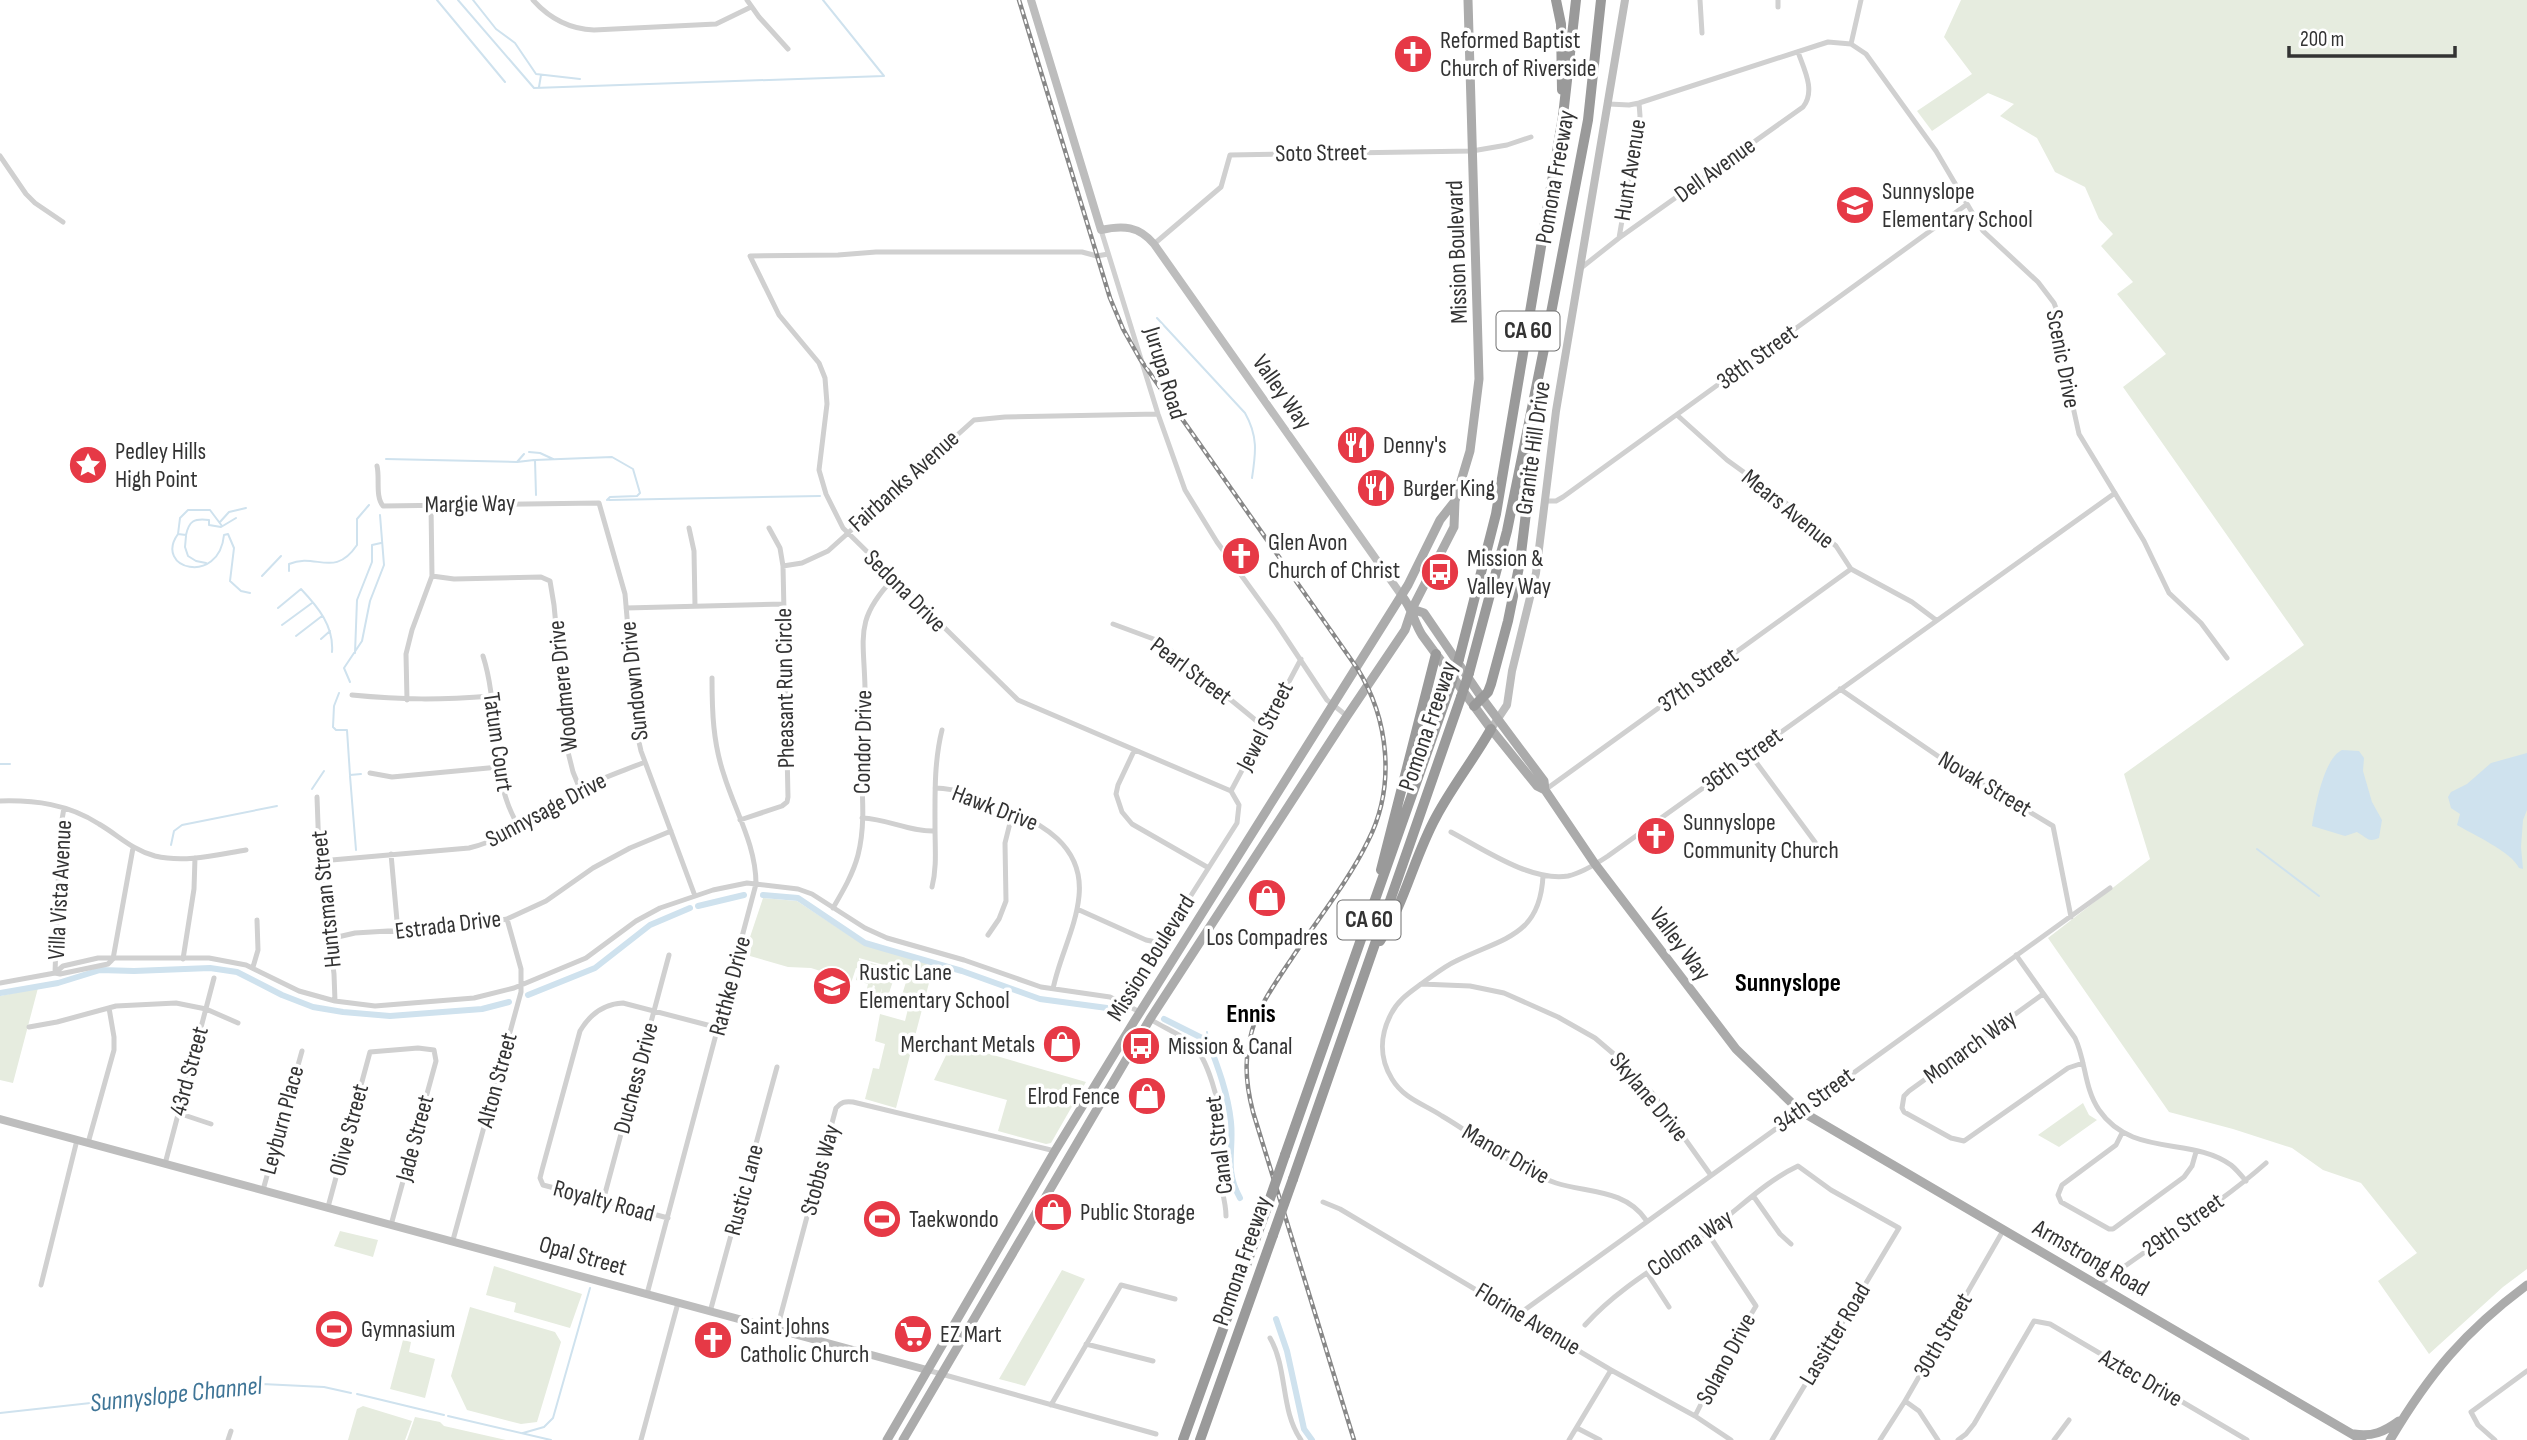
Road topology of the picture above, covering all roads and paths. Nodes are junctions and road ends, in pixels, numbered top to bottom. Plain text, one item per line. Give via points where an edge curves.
1 (533, 0) edge
2 (747, 0) edge
3 (1031, 0) edge
4 (1468, 0) edge
5 (1556, 0) edge
6 (1576, 0) edge
7 (1601, 0) edge
8 (1625, 0) edge
9 (1700, 0) edge
10 (1778, 0) edge
11 (1861, 0) edge
12 (751, 7) junction
13 (1778, 8) dead end
14 (1702, 33) dead end
15 (1851, 44) junction
16 (788, 49) dead end
17 (1798, 52) junction
18 (1639, 103) junction
19 (1609, 104) junction
20 (1563, 116) junction
21 (1531, 137) dead end
22 (1472, 151) junction
23 (0, 156) edge
24 (1966, 205) junction
25 (63, 222) dead end
26 (1101, 230) junction
27 (1619, 238) junction
28 (1154, 244) junction
29 (1108, 254) junction
30 (1581, 268) junction
31 (1547, 334) junction
32 (1158, 414) junction
33 (1677, 415) junction
34 (377, 466) dead end
35 (2115, 493) junction
36 (1455, 500) junction
37 (1545, 500) junction
38 (599, 503) joint
39 (431, 505) junction
40 (689, 528) dead end
41 (769, 528) dead end
42 (847, 533) junction
43 (783, 566) junction
44 (1851, 569) junction
45 (432, 576) junction
46 (893, 579) junction
47 (1402, 596) junction
48 (784, 604) junction
49 (695, 606) junction
50 (626, 608) junction
51 (1412, 609) junction
52 (1936, 620) junction
53 (1113, 624) dead end
54 (1436, 654) junction
55 (483, 656) dead end
56 (2227, 658) dead end
57 (1301, 659) junction
58 (712, 678) dead end
59 (1840, 689) junction
60 (352, 695) dead end
61 (492, 696) junction
62 (407, 700) junction
63 (1478, 702) junction
64 (1333, 706) junction
65 (1346, 716) junction
66 (1498, 720) junction
67 (1264, 727) junction
68 (1491, 729) junction
69 (942, 730) dead end
70 (1134, 751) junction
71 (1750, 754) junction
72 (645, 762) junction
73 (499, 767) junction
74 (370, 773) dead end
75 (935, 788) junction
76 (580, 789) junction
77 (1545, 790) junction
78 (1231, 792) junction
79 (317, 797) dead end
80 (0, 801) edge
81 (64, 808) junction
82 (1013, 811) junction
83 (862, 818) junction
84 (740, 820) junction
85 (519, 827) junction
86 (671, 831) junction
87 (935, 831) junction
88 (1451, 832) dead end
89 (1815, 842) dead end
90 (133, 848) junction
91 (246, 850) dead end
92 (391, 854) junction
93 (195, 858) junction
94 (320, 861) junction
95 (1595, 864) junction
96 (1207, 866) junction
97 (1543, 876) junction
98 (757, 884) junction
99 (932, 887) dead end
100 (2110, 888) dead end
101 (695, 896) junction
102 (833, 908) junction
103 (1077, 909) junction
104 (2071, 917) junction
105 (507, 919) junction
106 (257, 920) dead end
107 (398, 932) junction
108 (988, 935) dead end
109 (329, 939) junction
110 (1361, 943) junction
111 (1373, 953) junction
112 (669, 955) dead end
113 (2016, 955) junction
114 (113, 959) junction
115 (183, 959) junction
116 (253, 968) junction
117 (55, 973) junction
118 (214, 978) dead end
119 (0, 983) edge
120 (1421, 984) junction
121 (522, 985) junction
122 (1053, 989) junction
123 (2043, 994) junction
124 (335, 1001) junction
125 (108, 1008) junction
126 (206, 1009) junction
127 (655, 1010) junction
128 (1140, 1012) junction
129 (1150, 1020) junction
130 (239, 1023) dead end
131 (29, 1027) dead end
132 (719, 1028) junction
133 (302, 1051) dead end
134 (370, 1052) joint
135 (2083, 1063) junction
136 (777, 1067) dead end
137 (1799, 1110) junction
138 (178, 1113) junction
139 (0, 1119) edge
140 (211, 1124) dead end
141 (2122, 1133) junction
142 (77, 1140) junction
143 (88, 1143) junction
144 (1055, 1151) junction
145 (2196, 1152) junction
146 (2266, 1163) dead end
147 (165, 1164) junction
148 (1710, 1174) junction
149 (2246, 1181) junction
150 (263, 1190) junction
151 (1754, 1197) junction
152 (603, 1201) junction
153 (1323, 1202) dead end
154 (328, 1207) junction
155 (1226, 1216) dead end
156 (668, 1218) junction
157 (1646, 1220) junction
158 (391, 1225) junction
159 (1899, 1228) joint
160 (2004, 1229) junction
161 (1707, 1232) junction
162 (453, 1240) junction
163 (1791, 1244) dead end
164 (1647, 1273) junction
165 (41, 1285) dead end
166 (2099, 1285) junction
167 (2527, 1285) edge
168 (647, 1294) junction
169 (1175, 1299) dead end
170 (678, 1303) junction
171 (1669, 1307) dead end
172 (710, 1312) junction
173 (1519, 1314) junction
174 (1585, 1325) dead end
175 (777, 1329) junction
176 (1270, 1338) dead end
177 (1086, 1344) junction
178 (1153, 1361) dead end
179 (928, 1370) junction
180 (1611, 1370) junction
181 (2527, 1371) edge
182 (942, 1374) junction
183 (1905, 1401) junction
184 (1051, 1405) junction
185 (1695, 1416) junction
186 (2403, 1418) junction
187 (2069, 1420) dead end
188 (1577, 1428) junction
189 (231, 1431) dead end
190 (1156, 1434) dead end
191 (2351, 1434) junction
192 (228, 1440) edge
193 (641, 1440) edge
194 (887, 1440) edge
195 (903, 1440) edge
196 (1183, 1440) edge
197 (1200, 1440) edge
198 (1301, 1440) edge
199 (1570, 1440) edge
200 (1600, 1440) edge
201 (1731, 1440) edge
202 (1772, 1440) edge
203 (1880, 1440) edge
204 (1938, 1440) edge
205 (1958, 1440) edge
206 (2054, 1440) edge
207 (2247, 1440) edge
208 (2362, 1440) edge
209 (2390, 1440) edge
210 (2495, 1440) edge

1 - 12 street via 560,22 594,30 716,24
2 - 12 street
3 - 26 street, Jurupa Road
4 - 22 main road, Mission Boulevard
5 - 20 highway via 1561,24
6 - 20 highway, Pomona Freeway / CA 60
7 - 31 highway, Pomona Freeway / CA 60 via 1588,120
8 - 19 street, Granite Hill Drive
9 - 14 street
10 - 13 street
11 - 15 street
12 - 16 street
15 - 17 street via 1833,42
15 - 24 street, Scenic Drive via 1866,54 1922,130
17 - 18 street
17 - 27 street, Dell Avenue via 1809,88 1802,107
18 - 19 street
18 - 27 street, Hunt Avenue
19 - 30 street, Granite Hill Drive
20 - 110 highway, Pomona Freeway / CA 60, bridge via 1496,514 1459,659
21 - 22 street, Soto Street
22 - 28 street, Soto Street via 1230,155 1221,187
22 - 36 main road, Mission Boulevard via 1479,379 1470,451
23 - 25 street via 26,194
24 - 33 street, 38th Street
24 - 35 street, Scenic Drive via 1992,242 2037,280 2054,303 2079,434
26 - 28 street, Valley Way via 1136,229
26 - 29 street, Jurupa Road
27 - 30 street, Dell Avenue
28 - 47 street, Valley Way
29 - 32 street, Jurupa Road
29 - 42 street, Sedona Drive via 750,256 779,315 819,363 825,378 827,404 819,470
30 - 37 street, Granite Hill Drive
31 - 63 highway via 1520,562 1491,684
31 - 111 highway, Pomona Freeway / CA 60, bridge via 1507,531 1469,673
32 - 42 street, Fairbanks Avenue via 974,420
32 - 57 street, Jurupa Road via 1175,469 1192,503
33 - 37 street, 38th Street via 1563,497
33 - 44 street, Mears Avenue via 1836,547
34 - 39 street, Margie Way via 383,506
35 - 52 street, 36th Street
35 - 56 street, Scenic Drive via 2169,593 2201,623
36 - 47 main road, Mission Boulevard
36 - 51 main road, Mission Boulevard via 1454,527
37 - 66 street, Granite Hill Drive via 1532,596 1509,699
38 - 39 street, Margie Way
38 - 50 street, Sundown Drive
39 - 45 street
40 - 49 street
41 - 43 street, Pheasant Run Circle
42 - 43 street, Fairbanks Avenue via 820,556
42 - 46 street, Sedona Drive
43 - 48 street, Pheasant Run Circle
44 - 52 street, Mears Avenue
44 - 77 street, 37th Street
45 - 62 street via 406,654
45 - 76 street, Woodmere Drive via 541,577 550,581 568,752
46 - 70 street, Sedona Drive via 1011,696
46 - 83 street, Condor Drive via 874,600 862,638
47 - 51 main road, Valley Way
47 - 64 main road, Mission Boulevard
48 - 49 street
48 - 84 street, Pheasant Run Circle via 787,802
49 - 50 street
50 - 72 street, Sundown Drive via 637,733
51 - 54 main road, Valley Way via 1415,624
51 - 63 main road, Valley Way via 1424,613
51 - 65 main road, Mission Boulevard via 1405,630
52 - 59 street, 36th Street
53 - 67 street, Pearl Street via 1159,641
54 - 63 main road, Valley Way
54 - 110 highway
55 - 61 street, Tatum Court
57 - 64 street, Jurupa Road
57 - 67 street, Jewel Street
58 - 84 street, Rathke Drive via 715,744
59 - 71 street, 36th Street
59 - 104 street, Novak Street via 1951,765 2053,826
60 - 62 street
61 - 62 street
61 - 73 street, Tatum Court
63 - 66 main road, Valley Way
63 - 68 main road, Valley Way
64 - 65 street, Jurupa Road
64 - 128 main road, Mission Boulevard
65 - 129 main road, Mission Boulevard
66 - 68 street, Granite Hill Drive
66 - 77 main road, Valley Way via 1544,781
67 - 78 street, Jewel Street
68 - 77 main road, Valley Way
68 - 111 highway via 1436,816 1389,927
69 - 75 street
70 - 78 street, Sedona Drive
70 - 96 street via 1116,794 1122,812 1132,824
71 - 89 street
71 - 95 street, 36th Street
72 - 76 street, Sunnysage Drive
72 - 86 street, Sundown Drive
73 - 74 street via 392,777
73 - 85 street, Tatum Court via 503,796
75 - 82 street, Hawk Drive via 959,789
75 - 87 street
76 - 85 street, Sunnysage Drive
77 - 95 main road, Valley Way
78 - 96 street, Jewel Street via 1239,816
79 - 94 street, Huntsman Street
80 - 81 street
81 - 90 street via 93,820
81 - 117 street, Villa Vista Avenue
82 - 103 street, Hawk Drive via 1064,844 1079,876
82 - 108 street via 1004,843 1006,901
83 - 87 street
83 - 102 street, Condor Drive via 855,865
84 - 98 street, Rathke Drive via 754,854
85 - 92 street, Sunnysage Drive via 469,848
86 - 101 street, Sundown Drive
86 - 105 street, Estrada Drive via 630,848 546,901
87 - 99 street
88 - 97 street
90 - 93 street via 163,858
90 - 114 street
91 - 93 street
92 - 94 street, Sunnysage Drive
92 - 107 street
93 - 115 street
94 - 109 street, Huntsman Street
95 - 97 street, 36th Street via 1571,875
95 - 137 main road, Valley Way via 1736,1049
96 - 103 street, Jewel Street via 1164,938 1156,943
97 - 120 street via 1537,908 1522,929
98 - 101 street via 732,885
98 - 102 street via 798,889
98 - 132 street, Rathke Drive
100 - 104 street, 34th Street
101 - 121 street via 646,915 586,958
102 - 122 street via 887,938
103 - 122 street, Hawk Drive
104 - 113 street, 34th Street
105 - 107 street, Estrada Drive
105 - 121 street, Alton Street
106 - 116 street
107 - 109 street, Estrada Drive
109 - 124 street, Huntsman Street
110 - 196 highway, Pomona Freeway / CA 60, bridge
111 - 197 highway, Pomona Freeway / CA 60, bridge
112 - 127 street, Duchess Drive
113 - 123 street
113 - 137 street, 34th Street
114 - 115 street
114 - 117 street via 76,962
115 - 116 street via 226,959
116 - 124 street via 299,991
117 - 119 street
118 - 126 street, 43rd Street
120 - 148 street, Skylane Drive via 1504,993 1595,1038 1653,1094
120 - 157 street, Manor Drive via 1396,1006 1382,1042 1390,1076 1406,1095 1540,1177 1614,1196
121 - 124 street via 501,993 449,1000 375,1006
121 - 162 street, Alton Street
122 - 128 street via 1110,998
123 - 135 street via 2075,1038
123 - 135 street, Monarch Way via 1909,1091 1902,1103 1904,1112 1964,1141 2068,1068
125 - 126 street via 176,1003
125 - 131 street
125 - 143 street via 114,1050
126 - 130 street
126 - 138 street, 43rd Street
127 - 132 street
127 - 152 street, Duchess Drive
127 - 152 street, Royalty Road via 615,1003 586,1019 576,1044 541,1183
128 - 129 main road
128 - 144 main road, Mission Boulevard
129 - 155 street, Canal Street via 1191,1044 1208,1074 1221,1124 1218,1168
129 - 182 main road, Mission Boulevard
132 - 156 street, Rathke Drive
133 - 150 street, Leyburn Place
134 - 154 street, Olive Street
134 - 158 street, Jade Street via 435,1050 436,1061
135 - 141 street via 2092,1099
136 - 172 street, Rustic Lane
137 - 148 street, 34th Street
137 - 160 main road, Armstrong Road
138 - 140 street
138 - 147 street, 43rd Street
139 - 142 street, Opal Street
141 - 145 street
141 - 145 street via 2116,1145 2062,1185 2058,1195 2061,1202 2109,1229 2184,1177
142 - 143 street, Opal Street
142 - 165 street
143 - 147 street, Opal Street
144 - 175 street, Stobbs Way via 928,1118 853,1102 839,1104
144 - 179 main road, Mission Boulevard
145 - 149 street via 2232,1166
146 - 149 street, 29th Street
147 - 150 street, Opal Street
148 - 157 street, 34th Street
149 - 166 street, 29th Street
150 - 154 street, Opal Street
151 - 159 street, Coloma Way via 1779,1175 1798,1166
151 - 161 street, Coloma Way
151 - 163 street
152 - 156 street, Royalty Road
153 - 173 street, Florine Avenue
154 - 158 street, Opal Street
156 - 168 street, Rathke Drive
157 - 173 street, 34th Street
158 - 162 street, Opal Street
159 - 202 street, Lassitter Road
160 - 166 main road, Armstrong Road
160 - 183 street, 30th Street
161 - 164 street, Coloma Way
161 - 185 street, Solano Drive via 1756,1306
162 - 168 street, Opal Street
164 - 171 street
164 - 174 street, Coloma Way
166 - 191 main road, Armstrong Road
167 - 186 main road via 2464,1338
168 - 170 street, Opal Street
169 - 177 street via 1121,1285
170 - 172 street, Opal Street
170 - 193 street
172 - 175 street, Opal Street
173 - 180 street, Florine Avenue
175 - 179 street, Opal Street
176 - 198 street
177 - 178 street
177 - 184 street
179 - 182 street, Opal Street
179 - 194 main road, Mission Boulevard
180 - 185 street, Florine Avenue
180 - 188 street
181 - 210 street via 2471,1412
182 - 184 street, Opal Street
182 - 195 main road, Mission Boulevard
183 - 203 street, 30th Street
183 - 204 street via 1919,1410
184 - 190 street, Opal Street
185 - 201 street, Florine Avenue
186 - 191 main road via 2384,1432
186 - 209 main road
187 - 206 street
188 - 199 street
188 - 200 street
189 - 192 street
191 - 208 main road, Armstrong Road
205 - 207 street, Aztec Drive via 1974,1424 2034,1321 2050,1324

